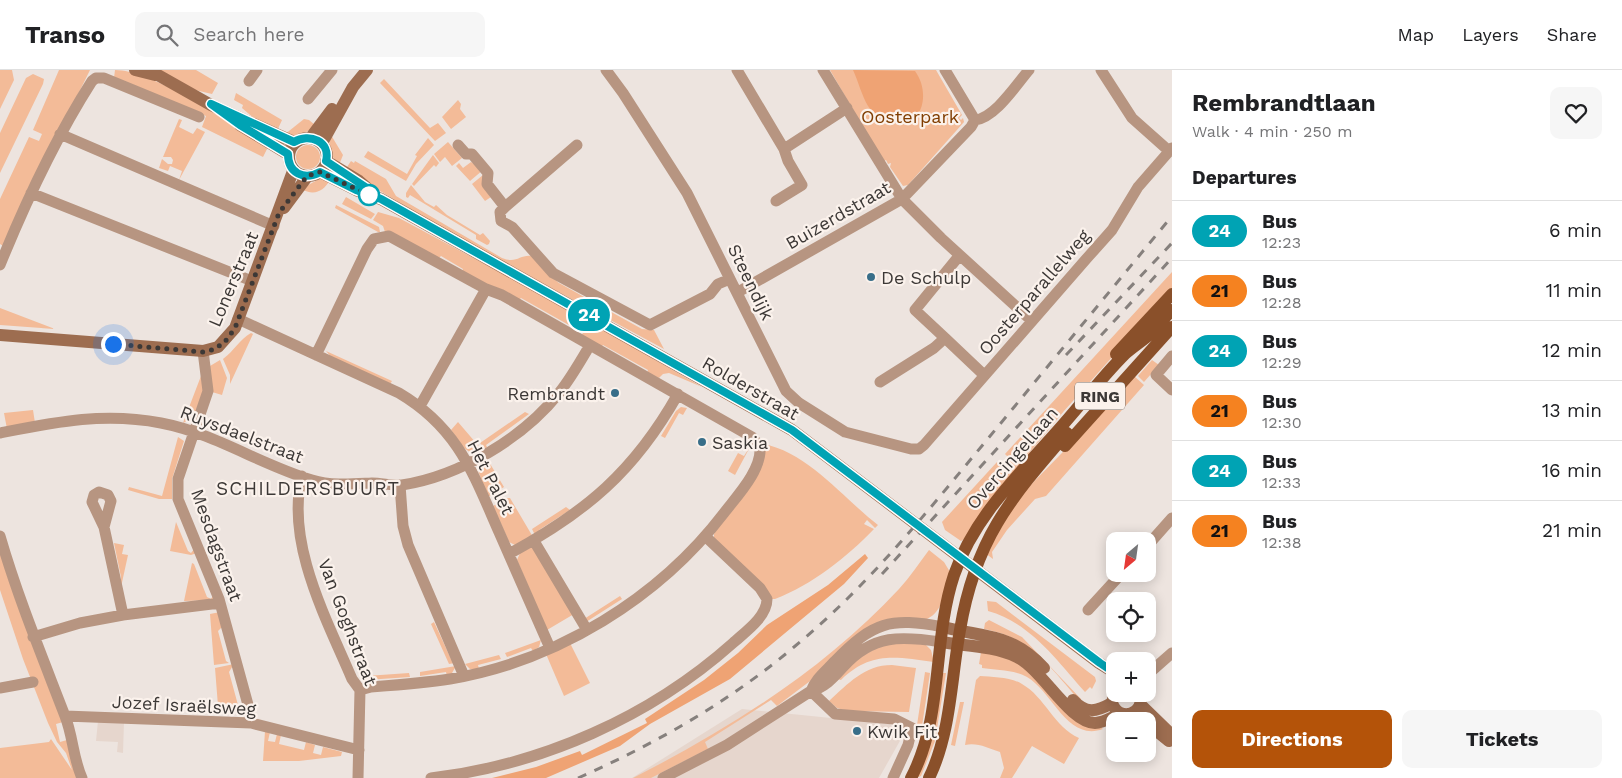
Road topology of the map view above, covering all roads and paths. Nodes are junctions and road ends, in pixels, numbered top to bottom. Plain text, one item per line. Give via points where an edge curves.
1 (135, 70) edge
2 (257, 70) edge
3 (332, 70) edge
4 (367, 70) edge
5 (606, 70) edge
6 (752, 70) edge
7 (823, 70) edge
8 (945, 70) edge
9 (1029, 70) edge
10 (1101, 70) edge
11 (152, 72) edge
12 (739, 73) edge
13 (249, 80) dead end
14 (308, 99) dead end
15 (211, 104) junction
16 (847, 108) junction
17 (199, 117) dead end
18 (974, 120) junction
19 (60, 134) junction
20 (316, 140) junction
21 (294, 142) junction
22 (458, 145) dead end
23 (578, 145) dead end
24 (784, 148) junction
25 (1170, 150) edge
26 (288, 154) junction
27 (323, 166) junction
28 (294, 171) junction
29 (307, 176) junction
30 (31, 193) junction
31 (902, 199) junction
32 (776, 201) dead end
33 (505, 207) junction
34 (279, 213) junction
35 (274, 226) junction
36 (959, 256) junction
37 (0, 264) edge
38 (730, 279) junction
39 (252, 282) junction
40 (486, 290) junction
41 (738, 292) junction
42 (1172, 294) edge
43 (1172, 310) edge
44 (238, 320) junction
45 (1032, 321) junction
46 (1172, 327) edge
47 (0, 335) edge
48 (944, 338) junction
49 (590, 346) junction
50 (203, 352) junction
51 (316, 355) junction
52 (1172, 356) edge
53 (984, 375) junction
54 (880, 382) dead end
55 (1172, 390) edge
56 (678, 394) junction
57 (420, 406) junction
58 (194, 432) junction
59 (0, 433) edge
60 (914, 449) joint
61 (1046, 450) junction
62 (468, 462) junction
63 (302, 476) junction
64 (400, 485) junction
65 (1172, 518) edge
66 (104, 527) dead end
67 (0, 536) edge
68 (705, 536) junction
69 (1156, 536) edge
70 (534, 540) junction
71 (509, 554) junction
72 (1114, 582) edge
73 (220, 603) junction
74 (1088, 610) dead end
75 (123, 615) junction
76 (943, 628) junction
77 (587, 630) junction
78 (33, 636) junction
79 (959, 638) junction
80 (941, 642) junction
81 (550, 648) junction
82 (1172, 654) edge
83 (1102, 665) junction
84 (1106, 666) edge
85 (1156, 667) edge
86 (1106, 672) edge
87 (464, 676) junction
88 (34, 682) dead end
89 (0, 688) edge
90 (360, 690) junction
91 (811, 691) junction
92 (1112, 703) joint
93 (1133, 706) edge
94 (65, 716) junction
95 (251, 723) junction
96 (1156, 730) edge
97 (1172, 736) edge
98 (1172, 743) edge
99 (359, 750) junction
100 (82, 778) edge
101 (358, 778) edge
102 (431, 778) edge
103 (663, 778) edge
104 (893, 778) edge
105 (910, 778) edge
106 (929, 778) edge

1 - 11 main road
2 - 13 street
3 - 14 street
4 - 20 main road
5 - 38 street, Steendijk via 687,193
6 - 12 street
7 - 16 street
8 - 18 street
9 - 18 street, Buizerdstraat via 988,117
10 - 25 street via 1132,118
11 - 15 main road
12 - 24 street
15 - 21 main road
15 - 26 main road
16 - 24 street
16 - 31 street
17 - 19 street via 100,77 92,81
18 - 31 street, Buizerdstraat
19 - 30 street
19 - 35 street
20 - 21 main road
20 - 27 main road via 327,155
21 - 26 main road
22 - 33 street via 466,154 472,154 488,173 487,184
23 - 33 street
24 - 32 street via 802,185
25 - 45 street, Oosterparallelweg via 1138,187 1112,230
26 - 28 main road
27 - 29 main road
27 - 83 main road, Rolderstraat via 356,190 381,199 792,430
28 - 29 main road
28 - 34 main road, Lonerstraat
29 - 34 main road, Lonerstraat
30 - 37 street
30 - 39 street
31 - 36 street
31 - 41 street, Buizerdstraat
33 - 38 street via 500,212 501,221 512,227 553,273 650,325 710,294 718,284
34 - 35 main road, Lonerstraat
35 - 39 main road, Lonerstraat
36 - 45 street
36 - 48 street via 915,310
38 - 41 street, Steendijk
39 - 44 main road, Lonerstraat
40 - 49 street via 502,295
40 - 51 street via 396,239 378,237 366,249
40 - 57 street
41 - 60 street, Steendijk via 783,387 793,398 849,434
42 - 61 main road via 1060,419 1048,434
43 - 61 main road, Overcingellaan / RING via 1148,335 1132,359
44 - 50 main road, Lonerstraat via 224,343
44 - 51 street, Het Palet
45 - 53 street, Oosterparallelweg
46 - 61 main road via 1062,449
47 - 50 main road
48 - 53 street
48 - 54 street via 934,348
49 - 56 street
49 - 62 street, Ruysdaelstraat via 558,393 537,416 506,440
50 - 58 street, Mesdagstraat via 208,391
51 - 57 street, Het Palet
52 - 55 street via 1156,374
53 - 60 street, Oosterparallelweg via 924,445
56 - 68 street via 752,437 760,447 760,458 750,476
56 - 70 street via 647,443 608,488 566,522
57 - 62 street, Het Palet via 446,431
58 - 59 street, Ruysdaelstraat via 145,421 89,417
58 - 63 street, Ruysdaelstraat
58 - 73 street, Mesdagstraat via 178,479 178,499
61 - 76 main road, Overcingellaan / RING via 986,513 967,544 955,573
61 - 79 main road, Overcingellaan / RING via 1004,509 980,554
62 - 64 street, Ruysdaelstraat via 433,477
62 - 71 street, Het Palet
63 - 64 street, Ruysdaelstraat via 330,484
63 - 90 street, Van Goghstraat via 300,523 307,571 352,679
64 - 87 street via 408,545
65 - 69 street
66 - 75 street
67 - 78 street
68 - 77 street via 646,591
68 - 102 street via 768,599 762,614 718,656 648,706 591,734 510,763
70 - 71 street
70 - 77 street
71 - 81 street, Het Palet
72 - 74 street
73 - 75 street
73 - 95 street, Mesdagstraat
75 - 78 street
76 - 79 main road
76 - 80 main road, RING
76 - 91 street via 899,622 870,630 815,681
77 - 81 street
78 - 94 street
79 - 80 main road
79 - 92 main road via 1006,640 1028,652 1085,710 1096,711
79 - 93 main road via 1017,657 1034,668 1084,720 1103,722
79 - 106 main road, RING via 940,755
80 - 91 street via 896,638 872,644 854,655 827,684
80 - 105 main road, RING via 930,720 921,755
81 - 87 street via 506,665
82 - 85 street
83 - 84 main road, Rolderstraat
83 - 86 main road, Rolderstraat
87 - 90 street
88 - 89 street
90 - 99 street, Van Goghstraat
91 - 103 street via 727,745
91 - 104 street via 835,714 894,719 912,728 908,746
92 - 93 main road
93 - 97 main road
94 - 95 street, Jozef Israëlsweg
94 - 100 street
95 - 99 street, Jozef Israëlsweg
96 - 98 main road
99 - 101 street, Van Goghstraat

